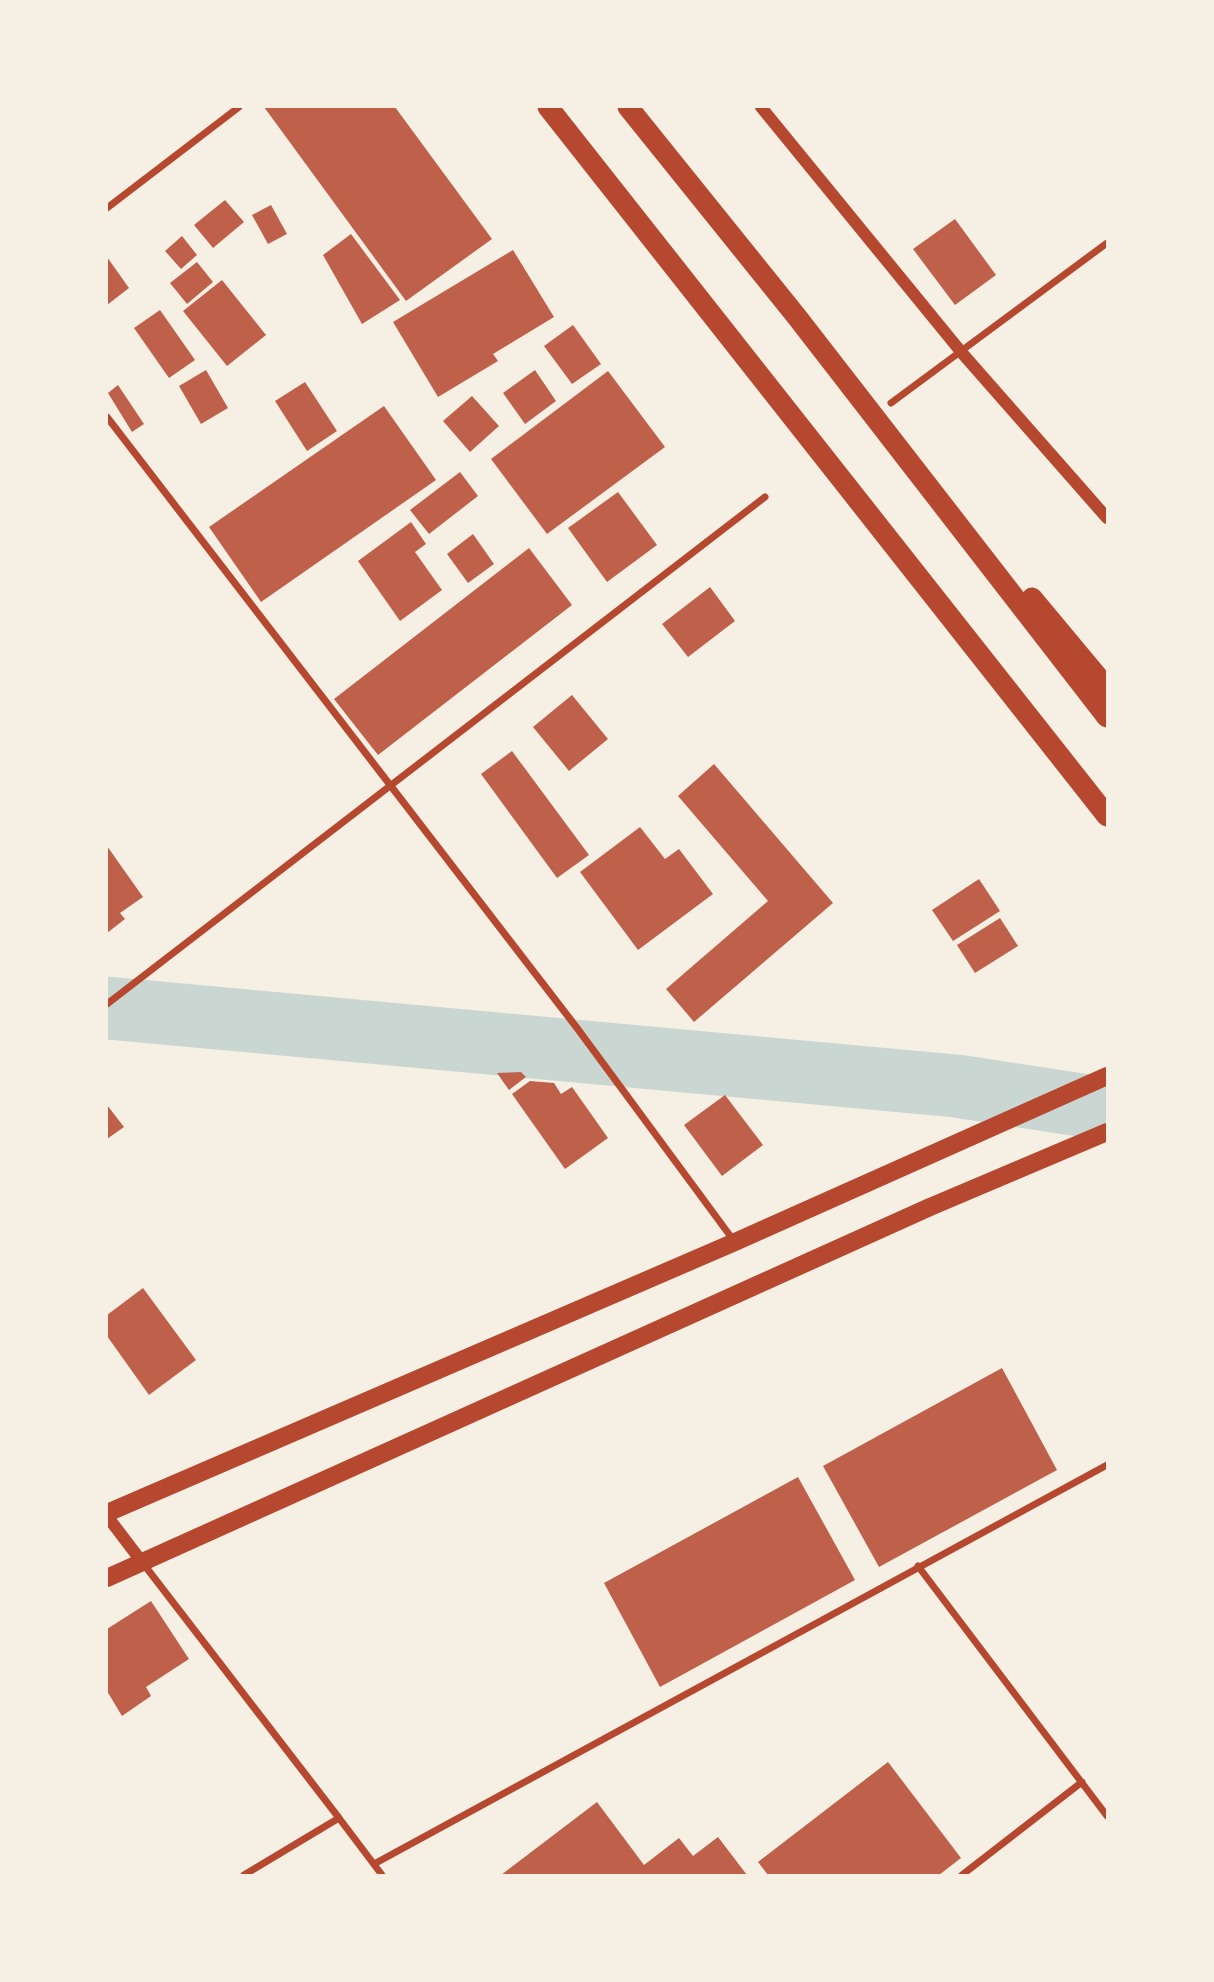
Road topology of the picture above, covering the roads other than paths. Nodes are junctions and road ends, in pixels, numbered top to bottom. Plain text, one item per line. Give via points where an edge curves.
1 (239, 107) edge
2 (548, 107) edge
3 (628, 107) edge
4 (761, 107) edge
5 (107, 208) edge
6 (1107, 243) edge
7 (797, 317) junction
8 (962, 353) junction
9 (891, 403) dead end
10 (107, 417) edge
11 (765, 497) dead end
12 (1107, 519) edge
13 (1107, 688) edge
14 (1107, 717) edge
15 (390, 786) junction
16 (1107, 816) edge
17 (107, 1004) edge
18 (1107, 1076) edge
19 (1107, 1133) edge
20 (735, 1242) junction
21 (1107, 1465) edge
22 (107, 1514) edge
23 (142, 1562) junction
24 (918, 1566) junction
25 (107, 1578) edge
26 (1082, 1782) junction
27 (1107, 1816) edge
28 (339, 1818) junction
29 (374, 1864) junction
30 (244, 1875) edge
31 (382, 1875) edge
32 (962, 1875) edge

1 - 5 street
2 - 16 highway
3 - 7 highway
4 - 8 street
6 - 8 street
7 - 13 highway
7 - 14 highway
8 - 9 street
8 - 12 street
10 - 15 street
11 - 15 street
15 - 17 street
15 - 20 street
18 - 20 main road
19 - 23 main road via 930,1207
20 - 22 main road
21 - 24 street
22 - 23 street
23 - 25 main road
23 - 28 street
24 - 26 street
24 - 29 street
26 - 27 street
26 - 32 street
28 - 29 street
28 - 30 street
29 - 31 street

